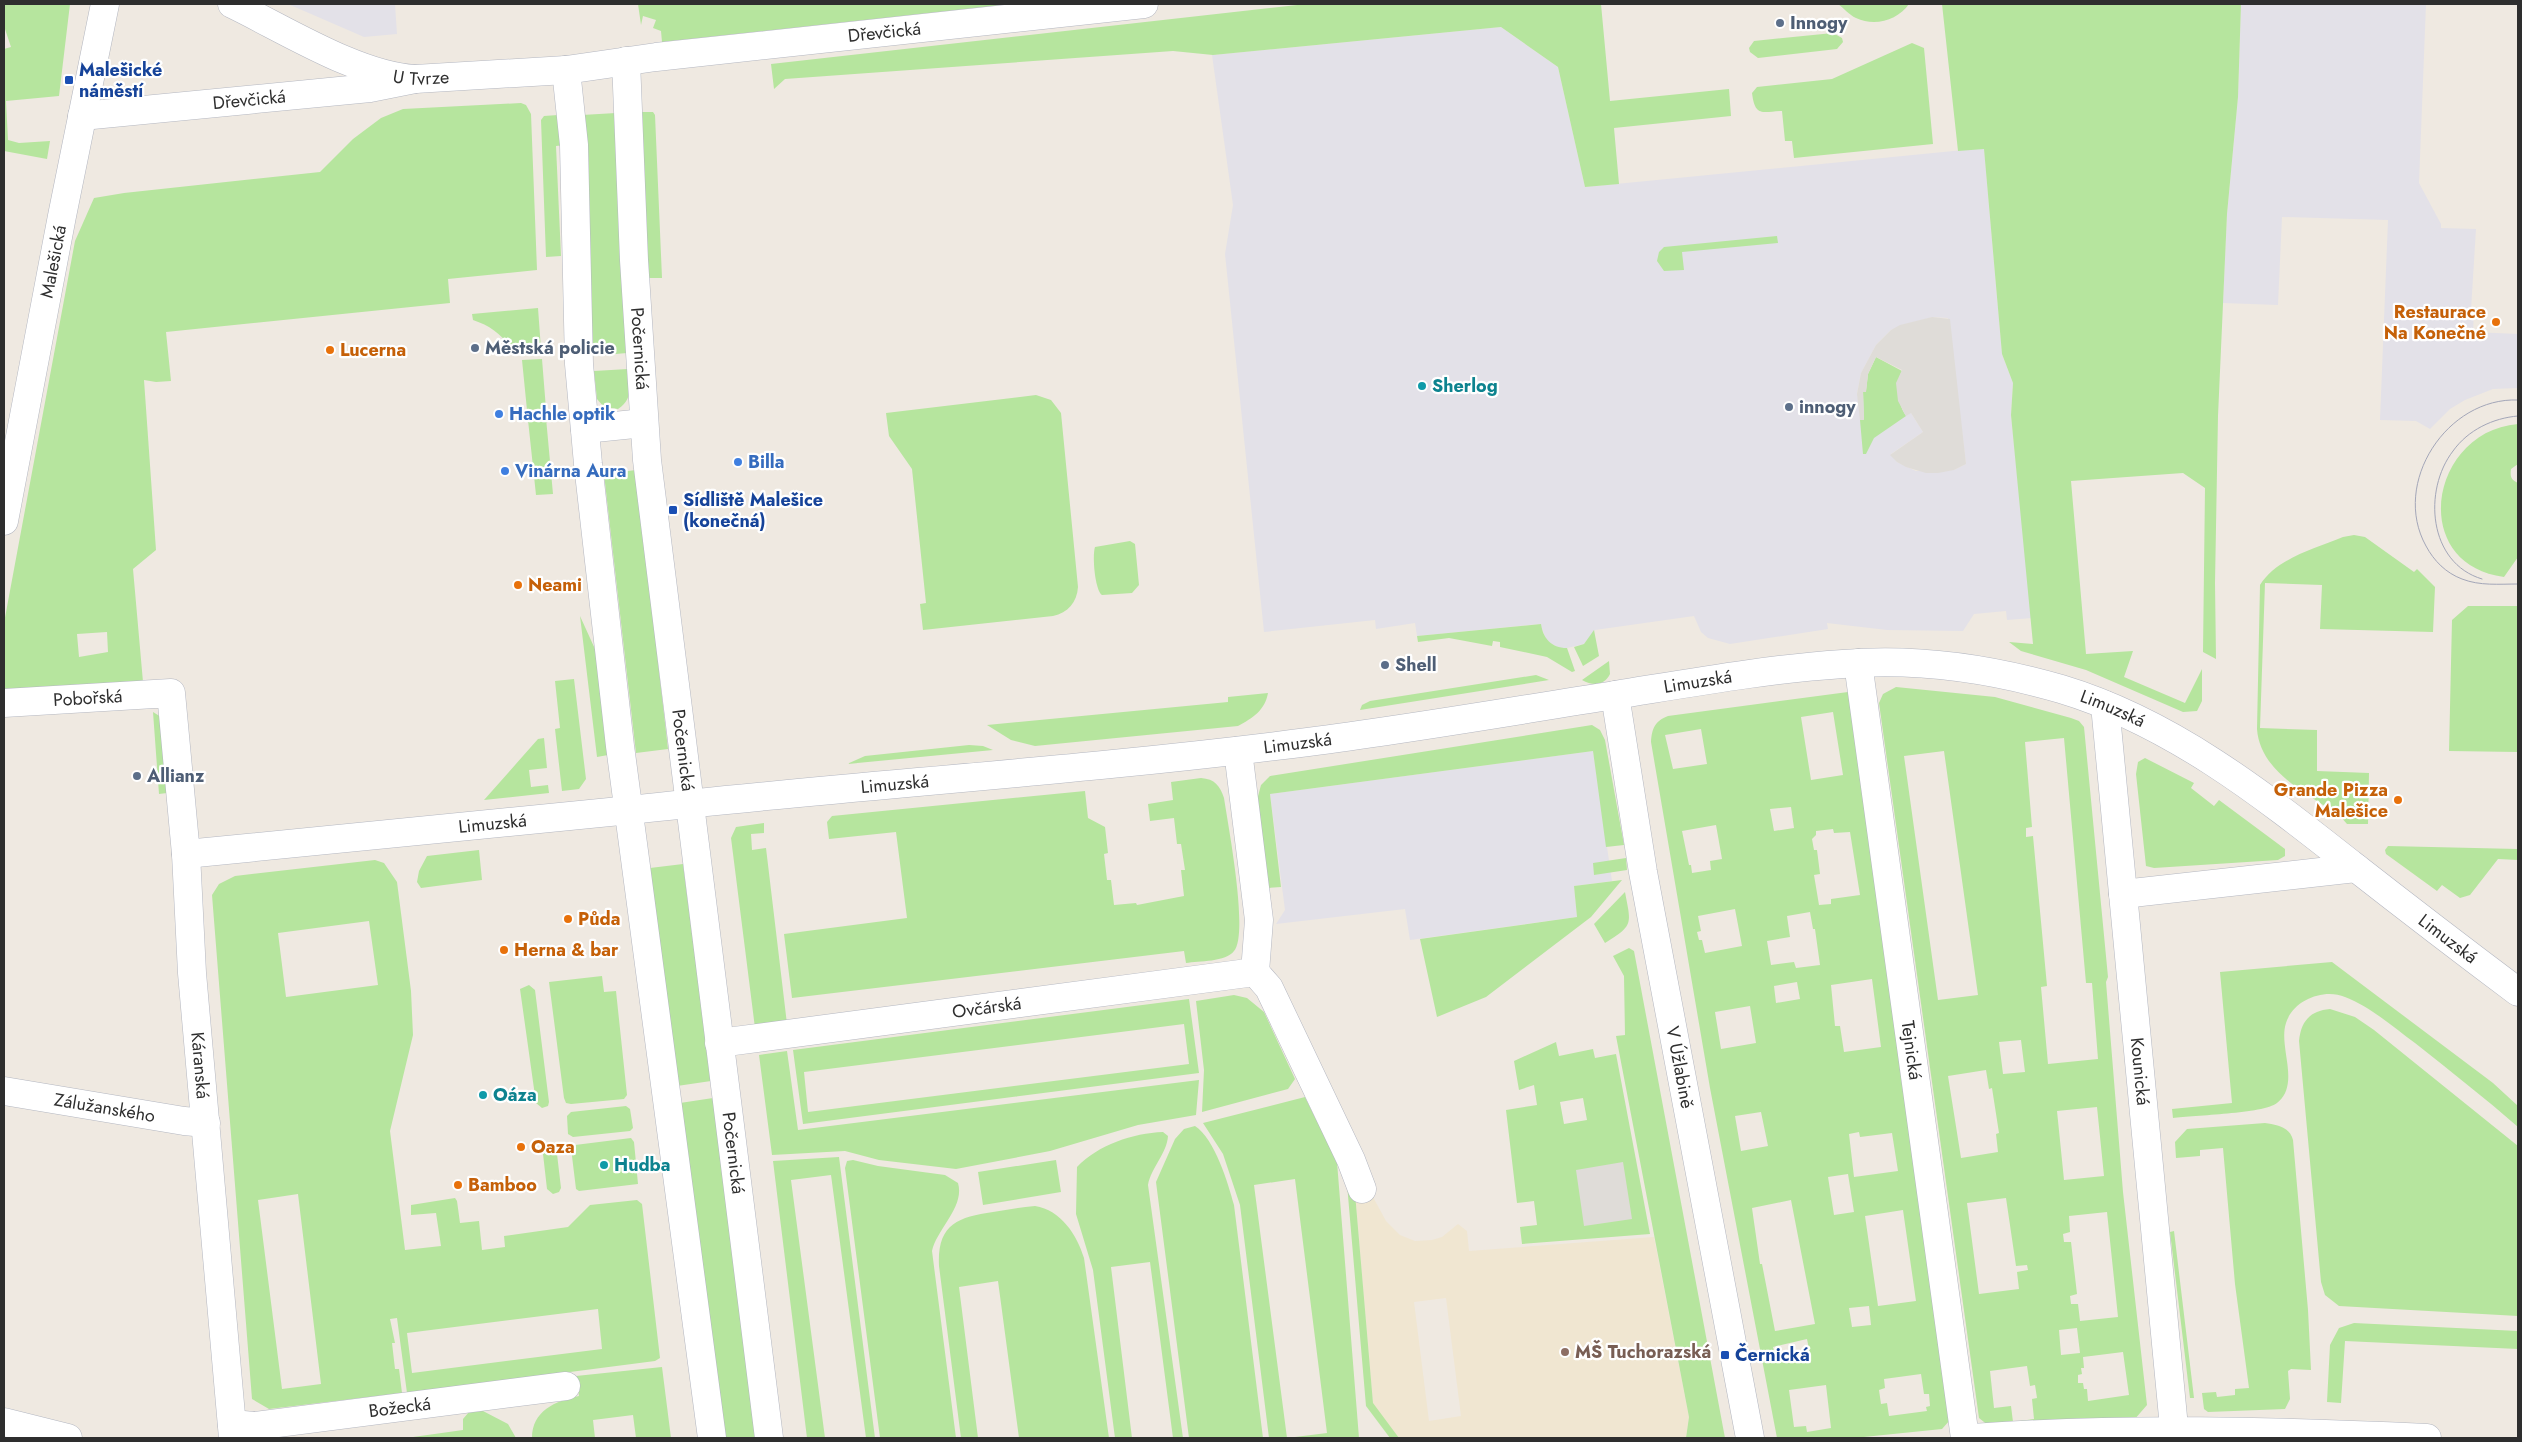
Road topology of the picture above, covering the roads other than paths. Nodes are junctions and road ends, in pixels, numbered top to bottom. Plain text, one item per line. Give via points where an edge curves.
1 (106, 4) edge
2 (232, 4) edge
3 (1144, 4) edge
4 (626, 61) junction
5 (566, 70) junction
6 (415, 79) junction
7 (82, 116) junction
8 (644, 423) junction
9 (585, 430) junction
10 (4, 521) edge
11 (1858, 663) junction
12 (171, 692) joint
13 (1615, 695) junction
14 (4, 704) edge
15 (2105, 704) junction
16 (1238, 751) junction
17 (689, 803) junction
18 (630, 810) junction
19 (186, 854) junction
20 (2356, 868) junction
21 (2123, 894) junction
22 (1255, 972) junction
23 (2518, 992) edge
24 (719, 1043) junction
25 (4, 1091) edge
26 (206, 1123) junction
27 (1362, 1189) dead end
28 (566, 1386) dead end
29 (18, 1429) edge
30 (232, 1431) edge
31 (2175, 1435) edge
32 (68, 1438) edge
33 (712, 1438) edge
34 (769, 1438) edge
35 (1750, 1438) edge
36 (1965, 1438) edge
37 (1972, 1438) edge
38 (2427, 1438) edge

1 - 7 street, Malešická
2 - 6 street, U Tvrze via 364,68
3 - 4 street, Dřevčická
4 - 5 street, U Tvrze
4 - 8 street, Počernická
5 - 6 street, U Tvrze
5 - 9 street via 574,145 579,364
6 - 7 street, Dřevčická via 370,88
7 - 10 street, Malešická
8 - 9 street
8 - 17 street, Počernická
9 - 18 street
11 - 13 street, Limuzská
11 - 15 street, Limuzská via 1900,663 1990,672
11 - 36 street, Tejnická
12 - 14 street, Pobořská
12 - 19 street, Káranská
13 - 16 street, Limuzská
13 - 35 street, V Úžlabině via 1645,882
15 - 20 street, Limuzská via 2159,730 2229,771
15 - 21 street, Kounická
16 - 17 street, Limuzská
16 - 22 street via 1259,920
17 - 18 street, Limuzská
17 - 24 street, Počernická
18 - 19 street, Limuzská
18 - 33 street
19 - 26 street, Káranská via 192,973
20 - 21 street
20 - 23 street, Limuzská
21 - 31 street, Kounická
22 - 24 street, Ovčárská
22 - 27 street via 1269,988
24 - 34 street, Počernická
25 - 26 street, Zálužanského
26 - 30 street, Káranská
28 - 30 street, Božecká
29 - 32 street
31 - 37 street
31 - 38 street via 2320,1433

